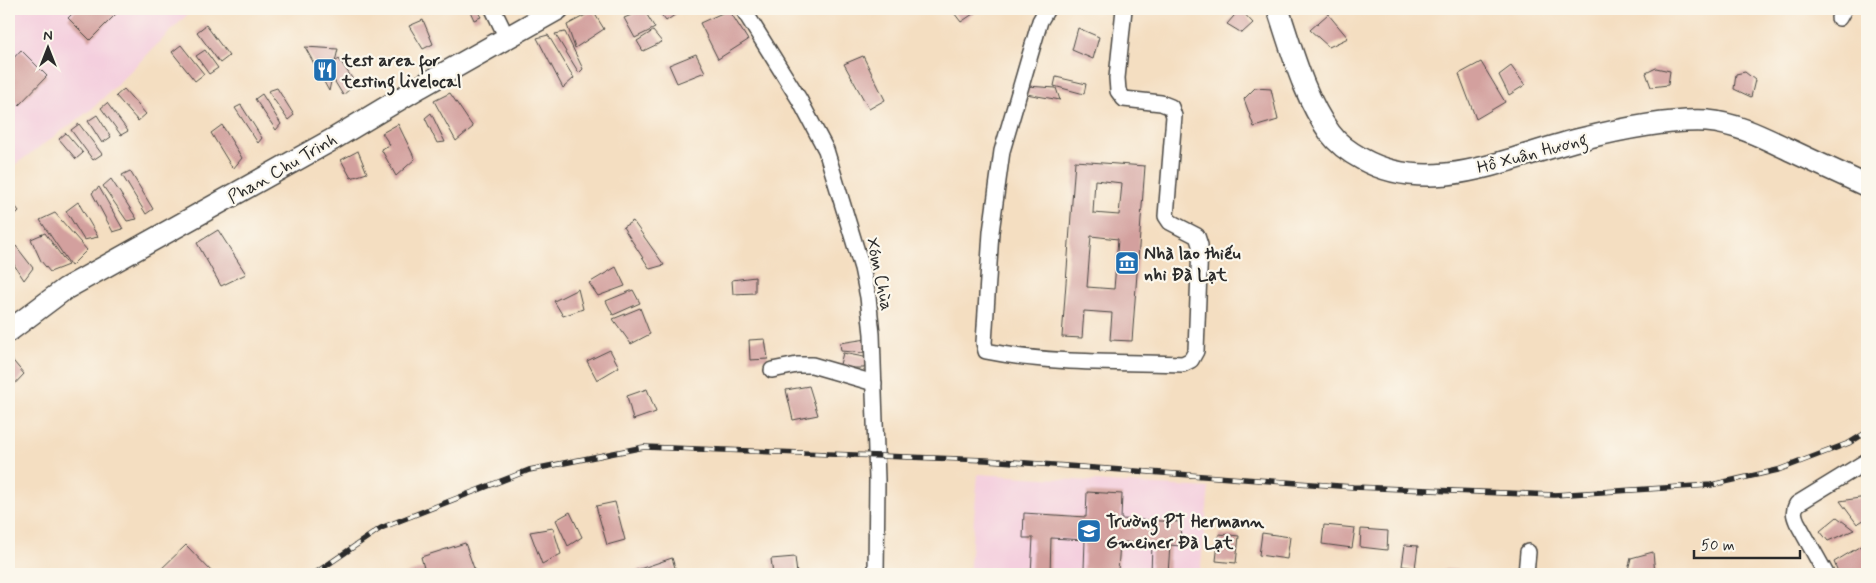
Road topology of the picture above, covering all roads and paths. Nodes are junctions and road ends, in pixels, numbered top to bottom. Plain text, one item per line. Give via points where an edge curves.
1 (493, 9) edge
2 (558, 9) edge
3 (743, 9) edge
4 (1047, 9) edge
5 (1124, 9) edge
6 (1278, 9) edge
7 (507, 38) junction
8 (1867, 186) edge
9 (9, 331) edge
10 (772, 370) dead end
11 (874, 383) junction
12 (1865, 466) edge
13 (1528, 552) dead end
14 (876, 574) edge
15 (1526, 574) edge
16 (1826, 574) edge

1 - 7 street
2 - 7 main road, Phan Chu Trinh
3 - 11 street, Xóm Chùa via 826,150 868,297
4 - 5 street via 1040,21 1002,151 991,232 986,351 1058,359 1182,364 1191,360 1196,351 1200,245 1197,236 1170,222 1166,216 1174,116 1170,107 1124,98 1118,91
6 - 8 main road, Hồ Xuân Hương via 1312,103 1332,135 1353,154 1395,174 1456,173 1630,128 1706,121 1745,128
7 - 9 main road, Phan Chu Trinh via 65,289
10 - 11 street via 812,365
11 - 14 street, Xóm Chùa via 878,480
12 - 16 street via 1795,508 1794,516
13 - 15 street

